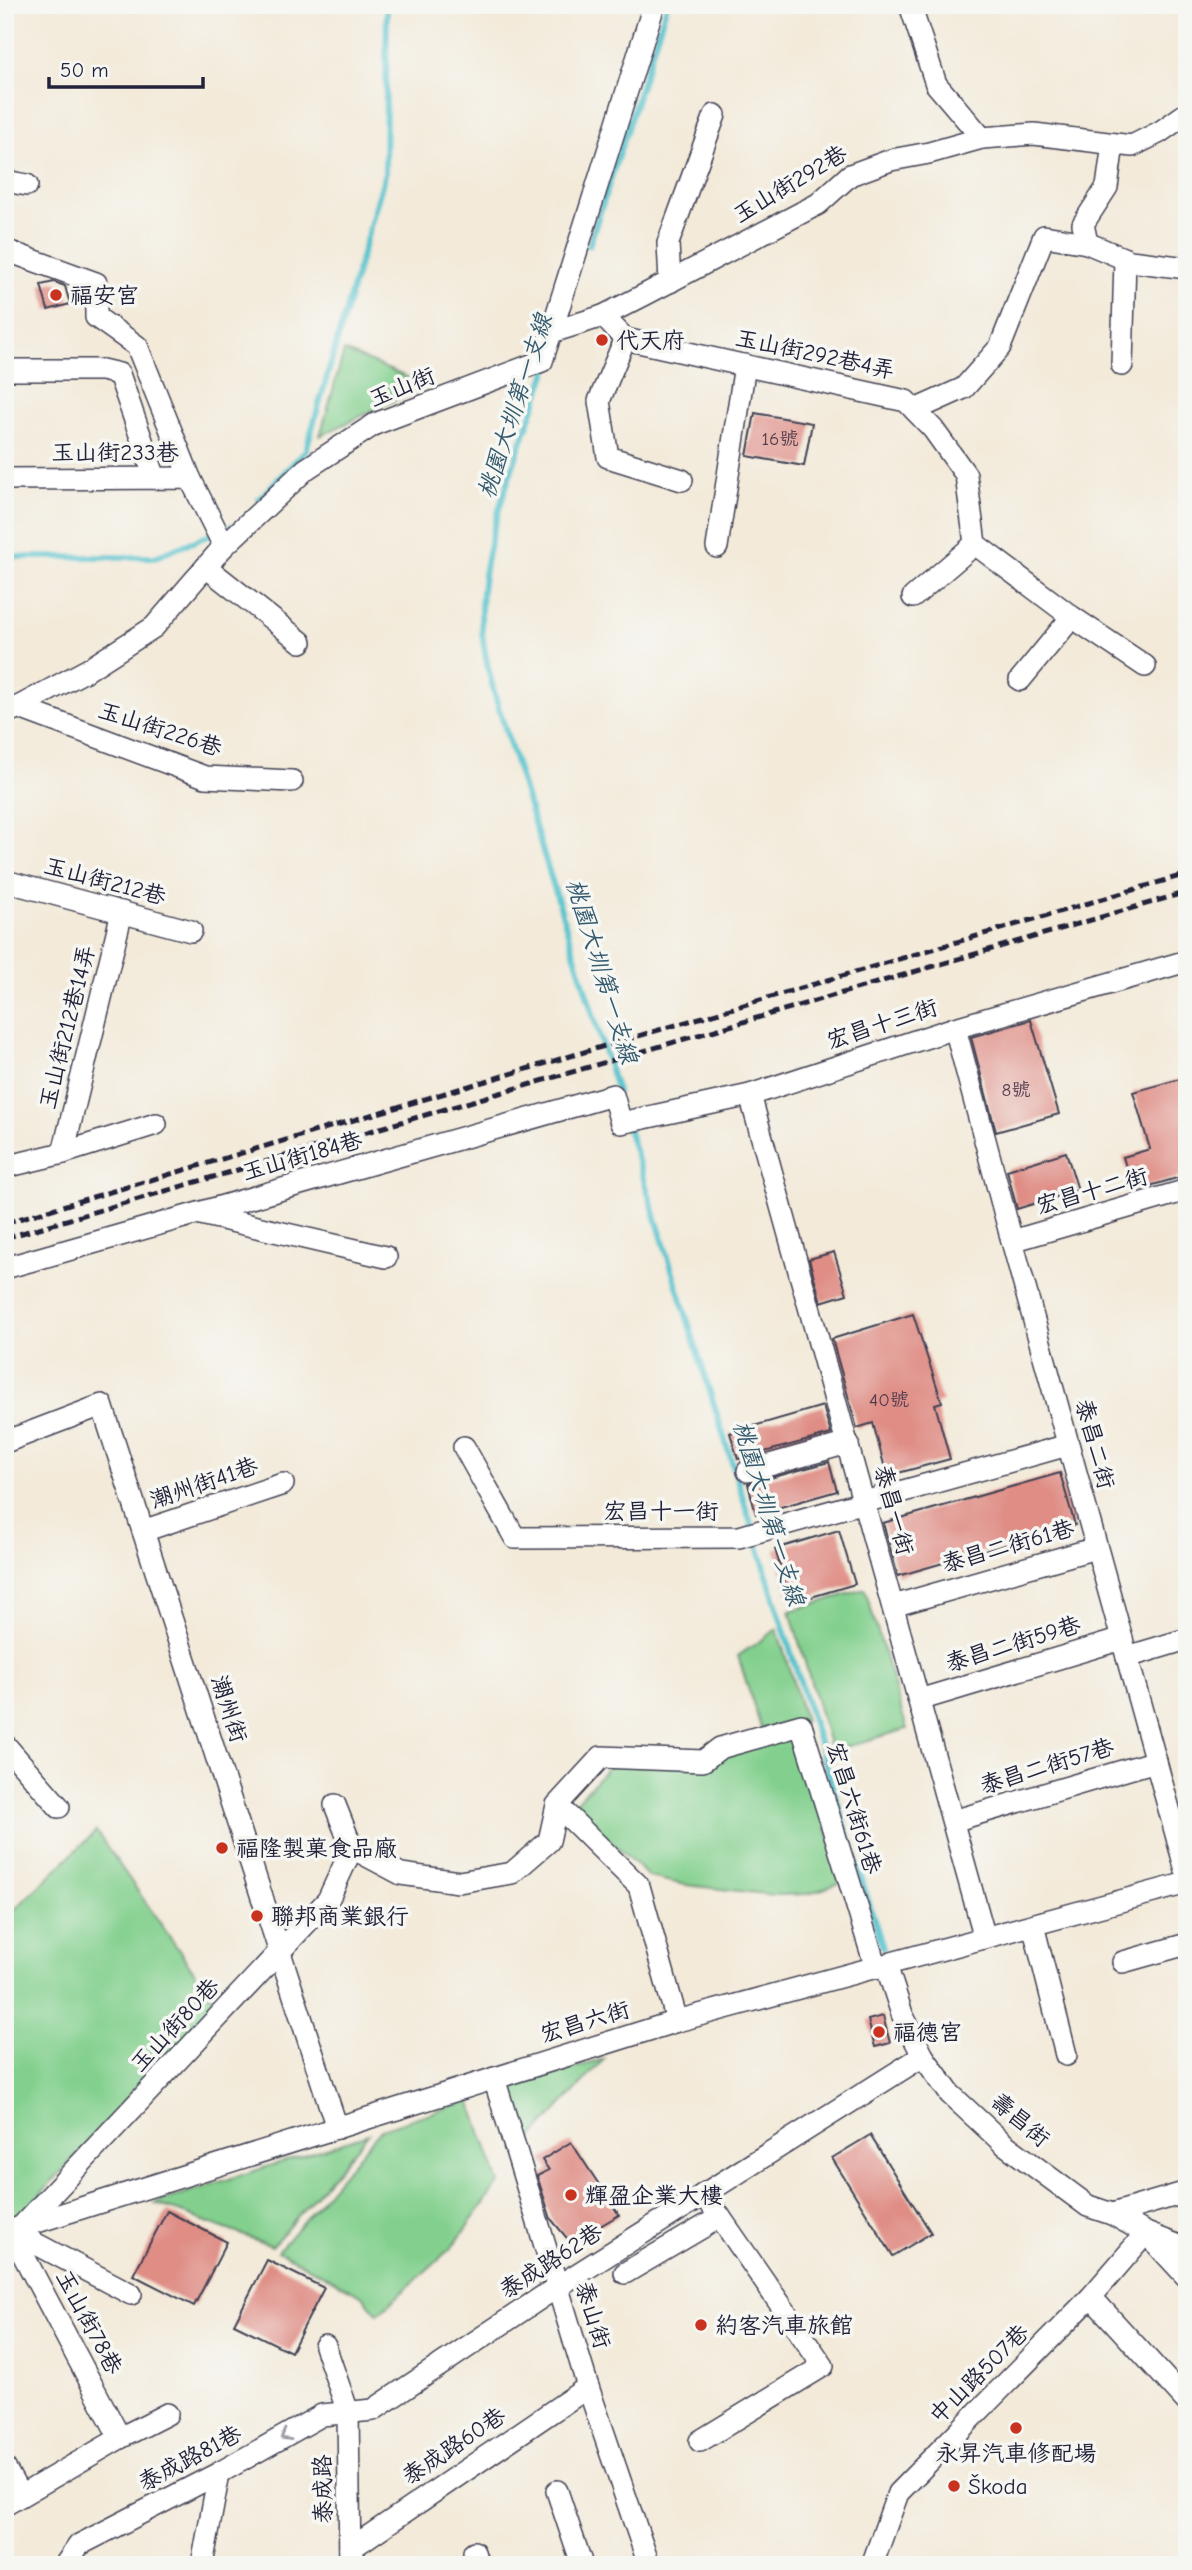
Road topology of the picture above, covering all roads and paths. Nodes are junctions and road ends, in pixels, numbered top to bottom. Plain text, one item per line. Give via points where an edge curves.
1 (654, 5) edge
2 (910, 5) edge
3 (1187, 113) edge
4 (715, 115) dead end
5 (982, 138) junction
6 (1114, 144) junction
7 (5, 181) edge
8 (27, 185) dead end
9 (1087, 243) junction
10 (5, 250) edge
11 (1125, 259) junction
12 (1187, 268) edge
13 (670, 282) junction
14 (602, 317) junction
15 (553, 332) junction
16 (625, 339) junction
17 (746, 365) junction
18 (1122, 365) dead end
19 (5, 370) edge
20 (915, 410) junction
21 (155, 478) junction
22 (190, 478) junction
23 (5, 479) edge
24 (682, 480) dead end
25 (219, 537) junction
26 (975, 544) junction
27 (718, 547) dead end
28 (205, 568) junction
29 (914, 597) dead end
30 (1072, 617) junction
31 (301, 642) dead end
32 (1144, 666) dead end
33 (1020, 680) dead end
34 (11, 710) edge
35 (292, 781) dead end
36 (5, 881) edge
37 (122, 912) junction
38 (191, 931) dead end
39 (1187, 961) edge
40 (955, 1028) junction
41 (613, 1095) joint
42 (750, 1095) junction
43 (156, 1124) dead end
44 (63, 1153) junction
45 (5, 1167) edge
46 (1187, 1191) edge
47 (197, 1213) junction
48 (1012, 1241) junction
49 (386, 1257) dead end
50 (5, 1268) edge
51 (5, 1442) edge
52 (848, 1443) junction
53 (1068, 1445) junction
54 (464, 1447) dead end
55 (748, 1471) dead end
56 (282, 1484) dead end
57 (864, 1502) junction
58 (143, 1531) junction
59 (1096, 1548) junction
60 (893, 1606) junction
61 (1187, 1639) edge
62 (1124, 1648) junction
63 (919, 1700) junction
64 (5, 1745) edge
65 (1156, 1761) junction
66 (335, 1805) dead end
67 (557, 1805) junction
68 (59, 1807) dead end
69 (953, 1821) junction
70 (352, 1849) junction
71 (1187, 1874) edge
72 (1187, 1883) edge
73 (1033, 1925) junction
74 (985, 1938) junction
75 (1187, 1944) edge
76 (281, 1951) junction
77 (1124, 1962) dead end
78 (887, 1965) junction
79 (677, 2021) junction
80 (1066, 2055) dead end
81 (923, 2056) junction
82 (494, 2078) junction
83 (337, 2128) junction
84 (1187, 2192) edge
85 (704, 2194) junction
86 (1112, 2214) junction
87 (720, 2217) junction
88 (12, 2230) edge
89 (1146, 2232) junction
90 (1187, 2249) edge
91 (625, 2273) dead end
92 (1187, 2277) edge
93 (557, 2287) junction
94 (131, 2294) dead end
95 (1091, 2297) junction
96 (325, 2347) dead end
97 (588, 2387) junction
98 (1187, 2402) edge
99 (348, 2412) junction
100 (167, 2414) dead end
101 (120, 2438) junction
102 (700, 2441) dead end
103 (5, 2468) edge
104 (219, 2473) junction
105 (557, 2491) dead end
106 (13, 2500) edge
107 (350, 2557) edge
108 (65, 2565) edge
109 (202, 2565) edge
110 (582, 2565) edge
111 (649, 2565) edge
112 (872, 2565) edge

1 - 15 street, 玉山街
2 - 5 street via 936,85
3 - 6 street, 玉山街292巷 via 1132,146
4 - 13 street via 668,243
5 - 6 street, 玉山街292巷 via 1034,134
5 - 13 street, 玉山街292巷 via 850,175 818,204
6 - 9 street via 1107,187 1083,224
7 - 8 street
9 - 11 street
9 - 20 street via 1044,236 1000,347 964,388
10 - 22 street via 96,283 96,317 137,346
11 - 12 street
11 - 18 street
13 - 14 street, 玉山街292巷
14 - 15 street, 玉山街292巷
14 - 16 street
15 - 25 street, 玉山街 via 542,362 375,424 306,469
16 - 17 street, 玉山街292巷4弄
16 - 24 street via 599,401 608,457
17 - 20 street, 玉山街292巷4弄 via 906,401
17 - 27 street
19 - 21 street via 119,374
20 - 26 street, 玉山街292巷4弄 via 966,475
21 - 22 street, 玉山街233巷
21 - 23 street, 玉山街233巷
22 - 25 street, 玉山街233巷
25 - 28 street, 玉山街
26 - 29 street
26 - 30 street
28 - 31 street
28 - 34 street, 玉山街 via 154,627 89,669
30 - 32 street
30 - 33 street
34 - 35 street, 玉山街226巷 via 205,777
36 - 37 street, 玉山街212巷
37 - 38 street, 玉山街212巷
37 - 44 street, 玉山街212巷14弄
39 - 40 street, 宏昌十三街
40 - 42 street, 宏昌十三街
40 - 48 street, 泰昌二街
41 - 42 street, 宏昌十三街 via 628,1121
41 - 47 street, 玉山街184巷
42 - 52 street, 泰昌一街
43 - 44 street
44 - 45 street
46 - 48 street, 宏昌十二街
47 - 49 street
47 - 50 street, 玉山街184巷
48 - 53 street, 泰昌二街
51 - 58 street, 潮州街 via 102,1405
52 - 55 street
52 - 57 street, 泰昌一街
53 - 57 street, 宏昌十一街
53 - 59 street, 泰昌二街
54 - 57 street, 宏昌十一街 via 515,1538 752,1533
56 - 58 street, 潮州街41巷
57 - 60 street, 泰昌一街
58 - 76 street, 潮州街
59 - 60 street, 泰昌二街61巷
59 - 62 street, 泰昌二街
60 - 63 street, 泰昌一街
61 - 62 street, 泰昌二街59巷
62 - 63 street, 泰昌二街59巷
62 - 65 street, 泰昌二街
63 - 69 street, 泰昌一街
64 - 68 street
65 - 69 street, 泰昌二街57巷
65 - 71 street, 泰昌二街
66 - 70 street
67 - 70 street via 549,1841 512,1873 459,1882 401,1874
67 - 78 street, 宏昌六街61巷 via 601,1757 703,1761 720,1748 801,1725
67 - 79 street via 639,1886
69 - 74 street, 泰昌一街
70 - 76 street, 玉山街80巷 via 328,1900
72 - 73 street, 宏昌六街
73 - 74 street, 宏昌六街
73 - 80 street
74 - 78 street, 宏昌六街
75 - 77 street
76 - 83 street, 潮州街
76 - 88 street, 玉山街80巷
78 - 79 street, 宏昌六街
78 - 81 street, 壽昌街 via 902,2014
79 - 82 street, 宏昌六街
81 - 85 street, 泰成路62巷
81 - 86 street, 壽昌街 via 950,2094 1003,2143 1088,2206
82 - 83 street, 宏昌六街
82 - 93 street, 泰山街
83 - 88 street, 宏昌六街
84 - 86 street
85 - 87 street
85 - 93 street, 泰成路62巷
86 - 89 street, 壽昌街
87 - 91 street
87 - 102 street via 823,2366
88 - 94 street
88 - 101 street, 玉山街78巷
89 - 90 street, 壽昌街
89 - 92 street
89 - 95 street, 中山路507巷
93 - 97 street, 泰山街
93 - 99 street, 泰成路62巷 via 373,2410
95 - 98 street
95 - 112 street, 中山路507巷 via 898,2493
96 - 99 street, 泰成路
97 - 107 street, 泰成路60巷
97 - 111 street, 泰山街
99 -> 104 street, 泰成路81巷 via 322,2415
99 - 107 street, 泰成路
100 - 101 street
101 - 106 street
103 - 106 street
104 - 108 street, 泰成路81巷 via 79,2545
104 - 109 street
105 - 110 street

